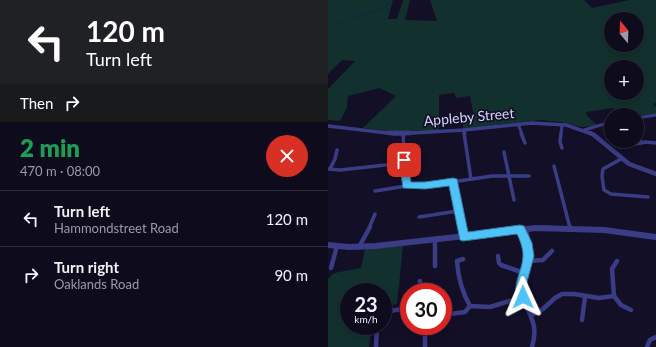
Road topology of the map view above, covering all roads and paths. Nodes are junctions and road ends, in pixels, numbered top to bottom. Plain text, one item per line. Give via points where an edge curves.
1 (656, 115) edge
2 (644, 117) edge
3 (518, 124) junction
4 (562, 125) junction
5 (604, 125) edge
6 (328, 126) edge
7 (464, 130) junction
8 (584, 130) junction
9 (403, 134) junction
10 (524, 143) dead end
11 (644, 143) edge
12 (656, 143) edge
13 (562, 148) dead end
14 (337, 150) dead end
15 (504, 152) dead end
16 (621, 159) junction
17 (404, 163) junction
18 (554, 166) dead end
19 (329, 169) edge
20 (656, 174) edge
21 (508, 176) junction
22 (529, 176) dead end
23 (471, 179) junction
24 (453, 182) junction
25 (406, 186) junction
26 (375, 191) dead end
27 (648, 197) dead end
28 (514, 200) dead end
29 (458, 211) junction
30 (374, 214) dead end
31 (419, 217) dead end
32 (523, 229) junction
33 (570, 229) junction
34 (463, 237) junction
35 (656, 237) edge
36 (435, 240) junction
37 (328, 245) edge
38 (337, 246) junction
39 (359, 246) junction
40 (552, 251) dead end
41 (498, 256) dead end
42 (463, 259) dead end
43 (529, 261) junction
44 (617, 261) dead end
45 (435, 266) dead end
46 (331, 268) dead end
47 (524, 273) junction
48 (420, 280) dead end
49 (420, 283) edge
50 (614, 296) junction
51 (523, 297) junction
52 (585, 297) junction
53 (470, 306) junction
54 (631, 310) dead end
55 (452, 314) edge
56 (532, 315) junction
57 (582, 320) dead end
58 (377, 335) edge
59 (425, 335) edge
60 (656, 336) edge
61 (376, 347) edge
62 (425, 347) edge
63 (532, 347) edge
64 (647, 347) edge

1 - 2 street
3 - 4 street, Appleby Street
3 - 7 street, Appleby Street
3 - 10 street
4 - 8 street, Appleby Street
4 - 13 street
5 - 8 street, Appleby Street
6 - 9 street, Appleby Street
7 - 9 street, Appleby Street
7 - 23 street
8 - 16 street via 601,140
9 - 17 street
11 - 12 street
14 - 19 street
15 - 21 street
16 - 20 street
16 - 27 street via 603,169 604,190 611,194
17 - 19 street
17 - 25 street
18 - 33 street
21 - 22 street
21 - 23 street
21 - 28 street
23 - 24 street
24 - 25 street
24 - 29 street
25 - 26 street
29 - 31 street
29 - 34 street
30 - 39 street via 372,224
32 - 33 street
32 - 34 street
32 - 43 street
33 - 35 street via 604,230
34 - 36 street
36 - 39 street
36 - 45 street
37 - 38 street
38 - 39 street
38 - 46 street
40 - 43 street via 543,260
41 - 47 street via 501,265
42 - 53 street via 457,261 458,275
43 - 47 street
44 - 50 street via 611,272
47 - 51 street via 521,286
48 - 49 street
50 - 52 street via 596,299
50 - 54 street
51 - 53 street via 492,306
51 - 56 street
52 - 56 street via 574,294 561,295 542,311
52 - 57 street
53 - 55 street via 465,312
56 - 63 street via 535,339
58 - 61 street
59 - 62 street
60 - 64 street via 650,340

